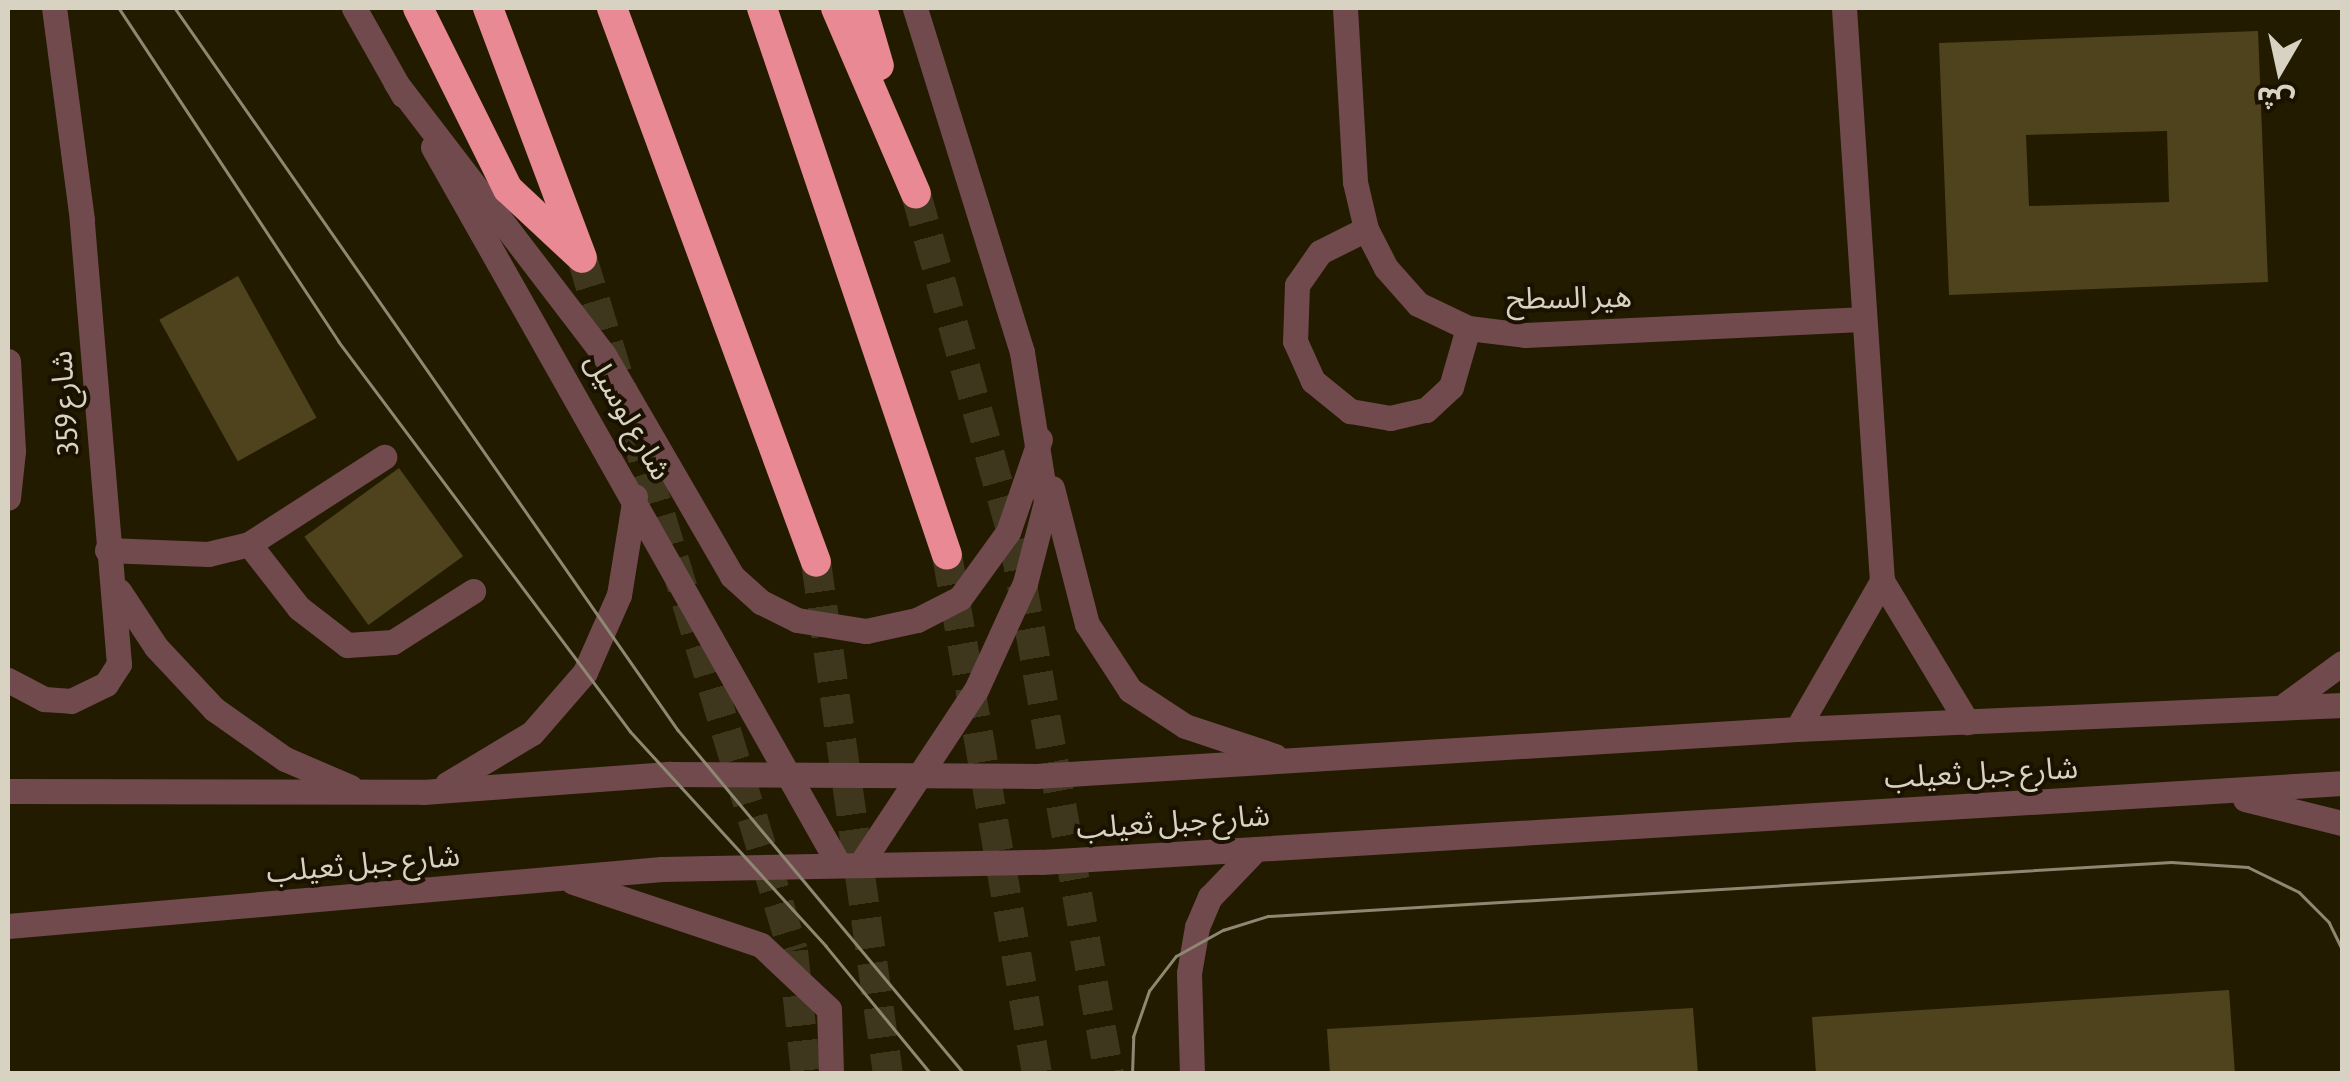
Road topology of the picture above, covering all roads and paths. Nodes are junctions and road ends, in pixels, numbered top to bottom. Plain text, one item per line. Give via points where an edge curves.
1 (54, 8) edge
2 (354, 8) edge
3 (418, 8) edge
4 (488, 8) edge
5 (612, 8) edge
6 (762, 8) edge
7 (836, 8) edge
8 (862, 8) edge
9 (915, 8) edge
10 (1344, 8) edge
11 (1844, 8) edge
12 (396, 83) junction
13 (1366, 229) junction
14 (1862, 319) junction
15 (1468, 328) junction
16 (8, 362) edge
17 (1040, 439) junction
18 (384, 457) dead end
19 (635, 496) junction
20 (8, 498) edge
21 (249, 544) junction
22 (948, 555) tunnel mouth
23 (109, 562) junction
24 (816, 562) tunnel mouth
25 (1882, 581) junction
26 (473, 592) dead end
27 (2342, 663) edge
28 (8, 680) edge
29 (2342, 705) edge
30 (2283, 706) junction
31 (1968, 722) junction
32 (1797, 729) junction
33 (1289, 760) junction
34 (789, 772) junction
35 (916, 775) junction
36 (2342, 783) edge
37 (8, 791) edge
38 (2201, 791) junction
39 (364, 792) junction
40 (424, 792) junction
41 (2342, 823) edge
42 (1256, 849) junction
43 (850, 862) junction
44 (558, 878) junction
45 (208, 909) junction
46 (8, 913) edge
47 (8, 926) edge
48 (831, 1074) edge
49 (1192, 1074) edge

1 - 23 street, شارع 359 via 82,220
2 - 12 street, شارع لوسيل
3 - 4 highway via 508,189 582,258
5 - 24 highway
6 - 22 highway
7 - 8 highway via 916,194
9 - 17 street via 1022,352
10 - 13 street, هير السطح via 1355,182
11 - 14 street
12 - 17 street via 604,355 723,562 761,602 796,620 866,630 918,620 960,598 1008,532
12 - 19 street, شارع لوسيل
13 - 15 street, هير السطح via 1386,268 1418,304
13 - 15 street via 1320,252 1296,285 1296,341 1313,381 1350,410 1390,418 1426,410 1451,387
14 - 15 street, هير السطح via 1525,335
14 - 25 street
16 - 20 street, شارع 359
17 - 33 street via 1087,624 1105,659 1130,690 1184,726
17 - 35 street via 1046,502 1025,583 976,690
18 - 21 street
19 - 34 street, شارع لوسيل
19 - 40 street via 619,595 585,672 521,742
21 - 23 street
21 - 26 street via 300,608 347,645 393,642
23 - 28 street, شارع 359 via 120,640 119,664 106,684 71,701 44,700
23 - 39 street via 156,647 214,709 285,758
25 - 31 street
25 - 32 street
27 - 30 street
29 - 30 street, شارع جبل ثعيلب
30 - 31 street, شارع جبل ثعيلب
31 - 32 street, شارع جبل ثعيلب
32 - 33 street, شارع جبل ثعيلب
33 - 35 street, شارع جبل ثعيلب via 1036,776
34 - 35 street, شارع جبل ثعيلب
34 - 40 street, شارع جبل ثعيلب
34 - 43 street, شارع لوسيل
35 - 43 street
36 - 38 street, شارع جبل ثعيلب
37 - 39 street, شارع جبل ثعيلب
38 - 41 street via 2306,809
38 - 42 street, شارع جبل ثعيلب
39 - 40 street, شارع جبل ثعيلب
42 - 43 street, شارع جبل ثعيلب via 1041,862
42 - 49 street via 1210,897 1197,927 1190,974
43 - 44 street, شارع جبل ثعيلب
44 - 45 street, شارع جبل ثعيلب
44 - 48 street via 762,945 829,1009
45 - 46 street
45 - 47 street, شارع جبل ثعيلب

